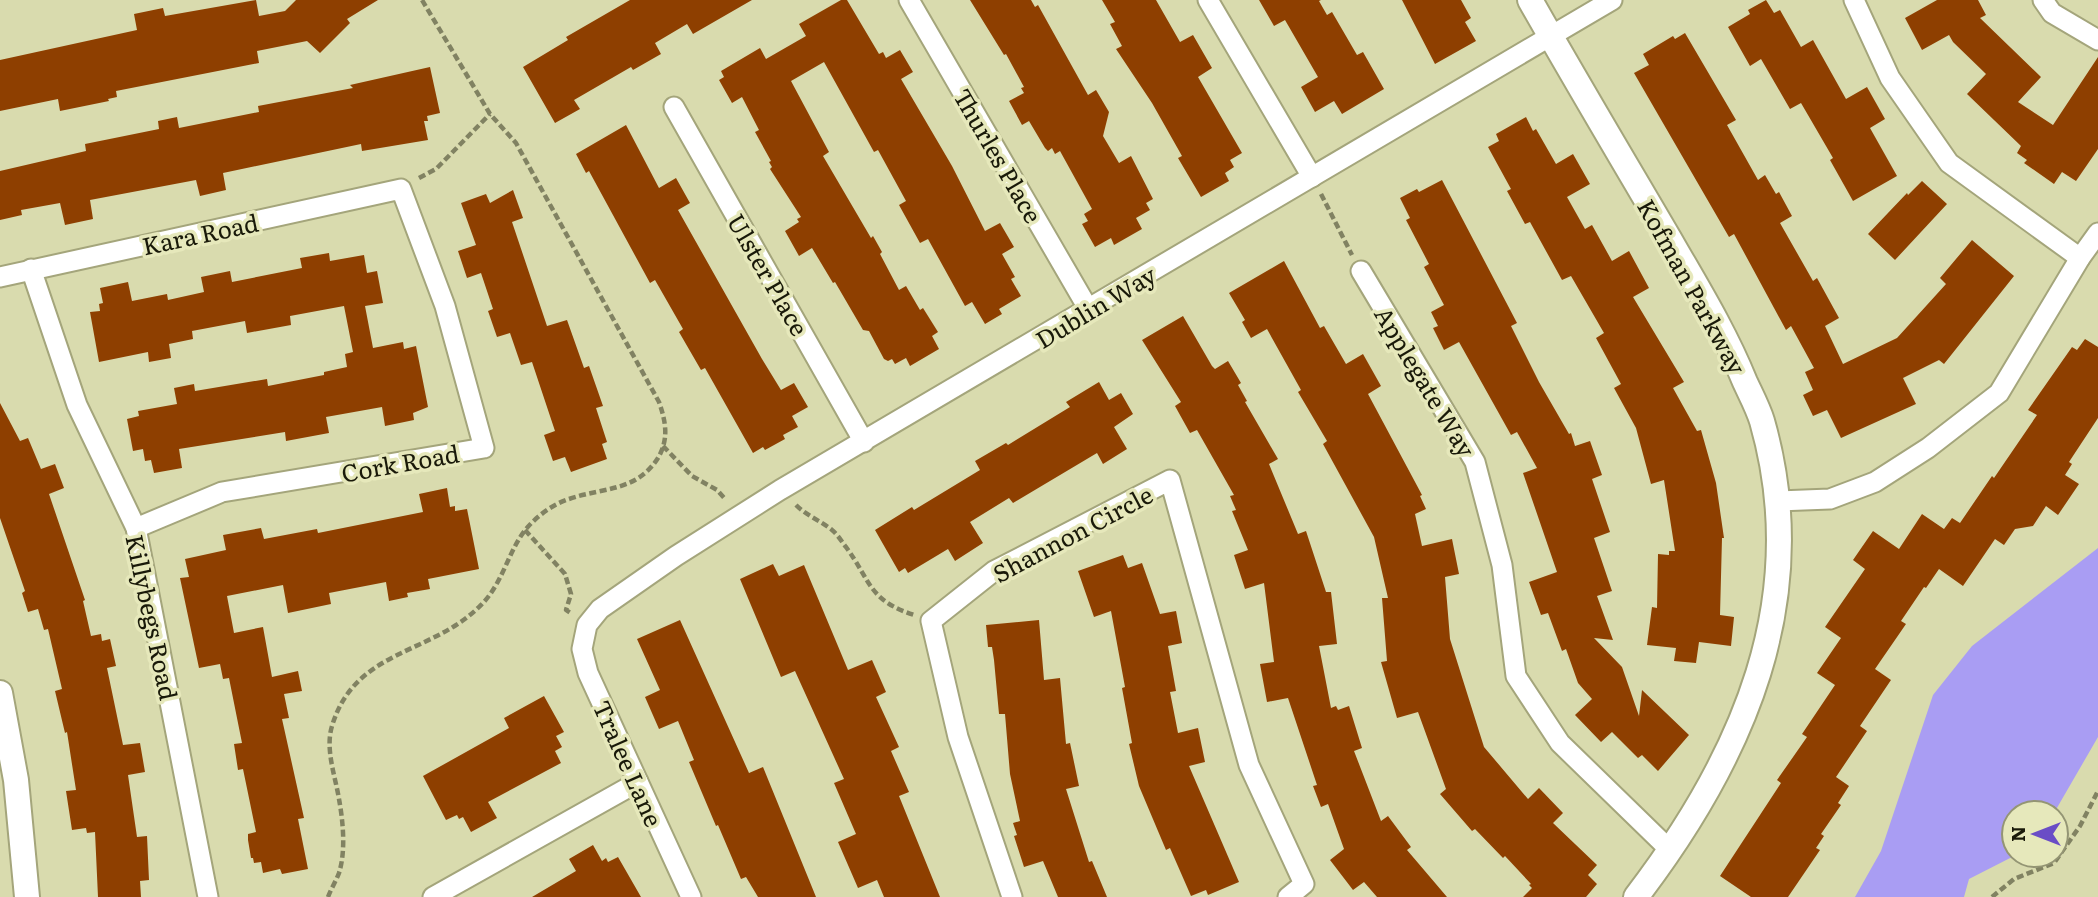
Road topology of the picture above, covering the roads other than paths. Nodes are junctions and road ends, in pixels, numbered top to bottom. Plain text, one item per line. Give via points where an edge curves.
1 (909, 0) edge
2 (1208, 0) edge
3 (1530, 0) edge
4 (1612, 0) edge
5 (1854, 0) edge
6 (2043, 0) edge
7 (1550, 36) junction
8 (2098, 40) edge
9 (674, 107) dead end
10 (1312, 177) junction
11 (401, 189) joint
12 (2098, 233) edge
13 (2080, 258) junction
14 (31, 269) junction
15 (1361, 271) road end
16 (0, 277) edge
17 (1089, 310) junction
18 (864, 442) junction
19 (1779, 500) junction
20 (136, 528) junction
21 (587, 625) joint
22 (0, 693) edge
23 (8, 782) edge
24 (638, 782) junction
25 (1671, 852) junction
26 (1308, 891) edge
27 (27, 897) edge
28 (208, 897) edge
29 (433, 897) edge
30 (691, 897) edge
31 (1012, 897) edge
32 (1288, 897) edge
33 (1636, 897) edge

1 - 17 street, Thurles Place
2 - 10 street
3 - 7 street, Kofman Parkway
4 - 7 street, Dublin Way
5 - 13 street via 1890,78 1949,163
6 - 8 street via 2052,13
7 - 10 street, Dublin Way
7 - 19 street, Kofman Parkway via 1727,337 1761,420
9 - 18 street, Ulster Place
10 - 17 street, Dublin Way
11 - 14 street, Kara Road
11 - 20 street, Cork Road via 445,306 484,447 222,492
12 - 13 street
13 - 19 street via 1999,393 1928,449 1875,482 1830,499
14 - 16 street, Kara Road
14 - 20 street, Killybegs Road via 77,405
15 - 25 street, Applegate Way via 1475,462 1502,565 1516,676 1560,743
17 - 18 street, Dublin Way
18 - 21 street, Dublin Way via 780,490 618,595
19 - 25 street, Kofman Parkway via 1778,589 1765,653 1744,715
20 - 28 street, Killybegs Road
21 - 24 street, Tralee Lane via 582,649 588,673
22 - 23 street
23 - 27 street
24 - 29 street
24 - 30 street, Tralee Lane
25 - 33 street, Kofman Parkway
26 - 31 street, Shannon Circle via 1250,765 1170,480 994,571 931,621 958,737
26 - 32 street, Shannon Circle

